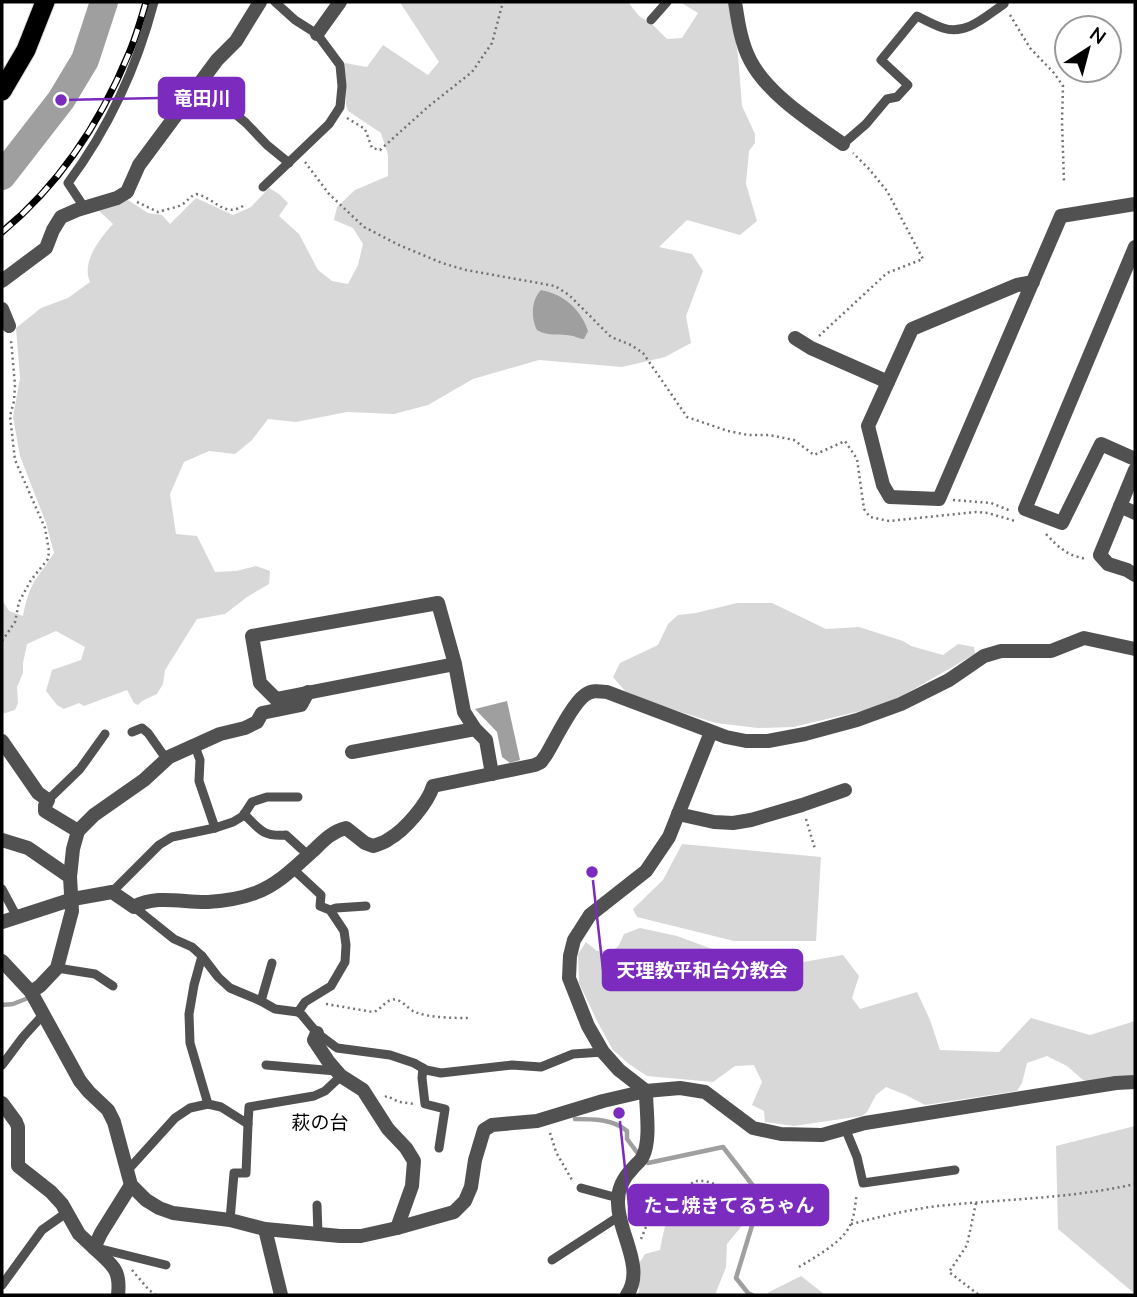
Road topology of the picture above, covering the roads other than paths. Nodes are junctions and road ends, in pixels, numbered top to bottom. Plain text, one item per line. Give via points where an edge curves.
1 (45, 2) edge
2 (154, 2) edge
3 (260, 2) edge
4 (275, 2) edge
5 (340, 2) edge
6 (667, 2) edge
7 (735, 2) edge
8 (1003, 3) edge
9 (651, 20) dead end
10 (317, 34) junction
11 (200, 84) junction
12 (2, 91) edge
13 (843, 144) joint
14 (289, 163) junction
15 (263, 187) dead end
16 (1135, 204) edge
17 (84, 208) junction
18 (1135, 247) edge
19 (2, 281) edge
20 (1032, 282) junction
21 (2, 309) edge
22 (9, 326) road end
23 (795, 338) dead end
24 (888, 382) junction
25 (1135, 459) edge
26 (1135, 470) edge
27 (1120, 506) junction
28 (1135, 513) edge
29 (1135, 575) edge
30 (1135, 649) edge
31 (455, 664) junction
32 (309, 692) junction
33 (475, 729) junction
34 (132, 732) dead end
35 (711, 732) junction
36 (104, 734) dead end
37 (2, 741) edge
38 (195, 746) junction
39 (352, 752) dead end
40 (167, 760) junction
41 (492, 774) junction
42 (845, 790) dead end
43 (298, 797) dead end
44 (48, 800) junction
45 (244, 814) junction
46 (678, 814) junction
47 (215, 828) junction
48 (78, 831) junction
49 (2, 840) edge
50 (308, 855) junction
51 (293, 869) junction
52 (69, 877) junction
53 (2, 889) edge
54 (112, 892) junction
55 (72, 899) junction
56 (366, 906) dead end
57 (134, 907) junction
58 (330, 910) junction
59 (17, 917) junction
60 (2, 922) edge
61 (202, 956) junction
62 (2, 961) edge
63 (272, 963) dead end
64 (57, 968) junction
65 (113, 986) dead end
66 (31, 992) junction
67 (261, 1001) junction
68 (298, 1012) junction
69 (43, 1015) junction
70 (317, 1033) junction
71 (603, 1052) junction
72 (2, 1065) edge
73 (266, 1065) dead end
74 (423, 1068) junction
75 (338, 1073) junction
76 (1135, 1082) edge
77 (646, 1091) junction
78 (2, 1103) edge
79 (208, 1104) junction
80 (248, 1124) junction
81 (845, 1128) junction
82 (439, 1148) dead end
83 (955, 1170) dead end
84 (129, 1178) junction
85 (581, 1188) road end
86 (618, 1198) junction
87 (317, 1205) dead end
88 (66, 1213) junction
89 (618, 1217) junction
90 (230, 1220) junction
91 (397, 1228) junction
92 (265, 1229) junction
93 (318, 1234) junction
94 (94, 1248) junction
95 (552, 1260) dead end
96 (166, 1265) dead end
97 (2, 1285) edge
98 (118, 1295) edge
99 (281, 1295) edge
100 (627, 1295) edge

1 - 12 highway via 26,50
2 - 17 lane via 120,99 68,183
3 - 11 street via 236,41
4 - 10 lane
5 - 10 street
6 - 9 lane
7 - 13 street via 748,58 760,77 797,112
8 - 13 lane via 972,26 960,29 945,29 917,16 881,61 908,85 897,97 887,99
10 - 14 lane via 340,65 340,107
11 - 14 lane
11 - 17 street via 139,165 126,193
14 - 15 lane
16 - 20 street via 1061,216
17 - 19 street via 61,217 46,248
18 - 25 street via 1025,509 1062,523 1101,444
20 - 24 street via 912,329
20 - 24 street via 939,499 890,497 883,485 868,426
21 - 22 street
23 - 24 street
26 - 27 street
27 - 28 street
27 - 29 street via 1100,555 1108,564
30 - 35 street via 1084,638 1051,651 1001,651 984,656 901,704 857,720 768,741
31 - 32 street
31 - 32 street via 439,603 252,636 260,683 276,699
31 - 33 street via 464,712
32 - 38 street via 301,705 262,713 245,728
33 - 39 street
33 - 41 street via 486,740
34 - 40 lane via 142,728
35 - 41 street via 594,690 576,706 541,762
35 - 46 street
36 - 44 lane via 80,769
37 - 44 street via 38,793
38 - 40 street
38 - 47 lane via 199,781
40 - 48 street
41 - 50 street via 432,786 423,805 382,843 365,843 346,828 330,835
42 - 46 street via 733,823
43 - 45 lane via 267,797 252,802
44 - 48 street via 45,811
45 - 47 lane
45 - 50 lane via 259,829 273,836 286,835
46 - 71 street via 646,871 590,915 574,940 569,978
47 - 54 lane via 172,837 159,845
48 - 52 street
49 - 52 street via 28,848
50 - 51 street
51 - 57 street via 265,889 238,899 156,901
51 - 58 lane via 321,895 320,906
52 - 55 street
53 - 59 lane
54 - 55 street
54 - 57 street
55 - 59 street
55 - 64 street
56 - 58 lane
57 - 61 lane
58 - 68 lane via 344,931 345,962 331,986 305,1002
59 - 60 street
61 - 67 lane via 230,988
61 - 79 lane via 190,1014 190,1044
62 - 66 street
63 - 67 lane
64 - 65 lane via 95,974
64 - 66 street
66 - 69 street
67 - 68 lane via 275,1009
68 - 70 lane
69 - 72 lane
69 - 84 street via 80,1082 108,1110
70 - 74 lane via 337,1048 390,1055
70 - 75 street via 314,1040
71 - 74 lane via 573,1054 541,1067 512,1065 441,1073
71 - 77 street
73 - 75 lane
74 - 82 lane via 425,1104 445,1109
75 - 80 lane via 326,1091 314,1096 249,1107
75 - 91 street via 363,1090 414,1161 412,1186
76 - 81 street
77 - 81 street via 705,1091 753,1128 781,1134 822,1135
77 - 86 street via 646,1149 642,1160 623,1178
77 - 91 street via 537,1121 492,1125 484,1130 465,1201 454,1212
78 - 88 street via 18,1127 18,1166 51,1192
79 - 80 lane
79 - 84 lane via 175,1118
80 - 90 lane via 246,1173 234,1173
81 - 83 lane via 863,1183
84 - 90 street via 146,1200 159,1208
84 - 94 street
85 - 86 lane
86 - 89 street
87 - 93 lane
88 - 94 street
88 - 97 lane via 42,1230
89 - 95 lane
89 - 100 street via 634,1277
90 - 92 street
91 - 93 street via 361,1236
92 - 93 street
92 - 99 street
94 - 96 lane
94 - 98 street via 119,1277

